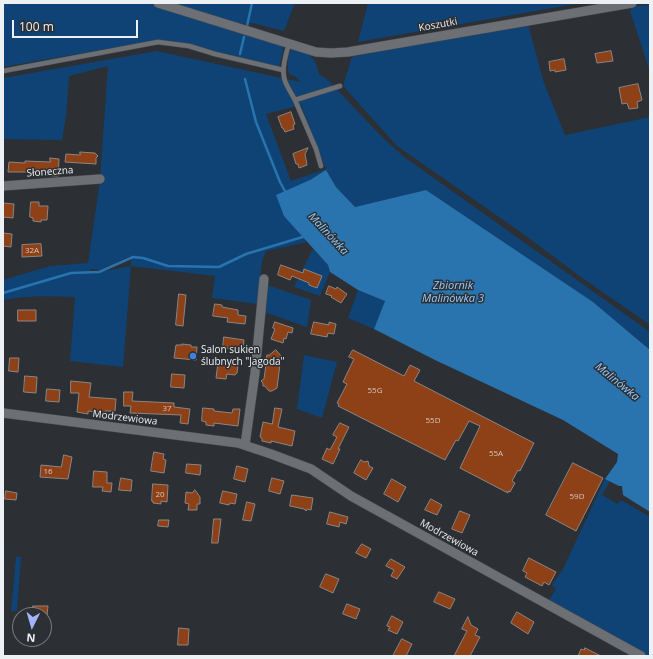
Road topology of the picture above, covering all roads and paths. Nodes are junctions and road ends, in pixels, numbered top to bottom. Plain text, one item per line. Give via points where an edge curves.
1 (158, 3) edge
2 (632, 3) edge
3 (289, 43) junction
4 (3, 71) edge
5 (284, 72) junction
6 (340, 86) dead end
7 (296, 100) junction
8 (321, 166) dead end
9 (100, 179) dead end
10 (3, 186) edge
11 (264, 279) dead end
12 (3, 413) edge
13 (245, 446) junction
14 (641, 656) edge

1 - 3 street, Koszutki
2 - 3 street, Koszutki via 348,52 323,53
3 - 5 lane
4 - 5 lane via 158,42 190,46
5 - 7 lane via 285,80
6 - 7 lane
7 - 8 lane
9 - 10 street, Słoneczna
11 - 13 street
12 - 13 street, Modrzewiowa
13 - 14 street, Modrzewiowa via 311,469 351,496

